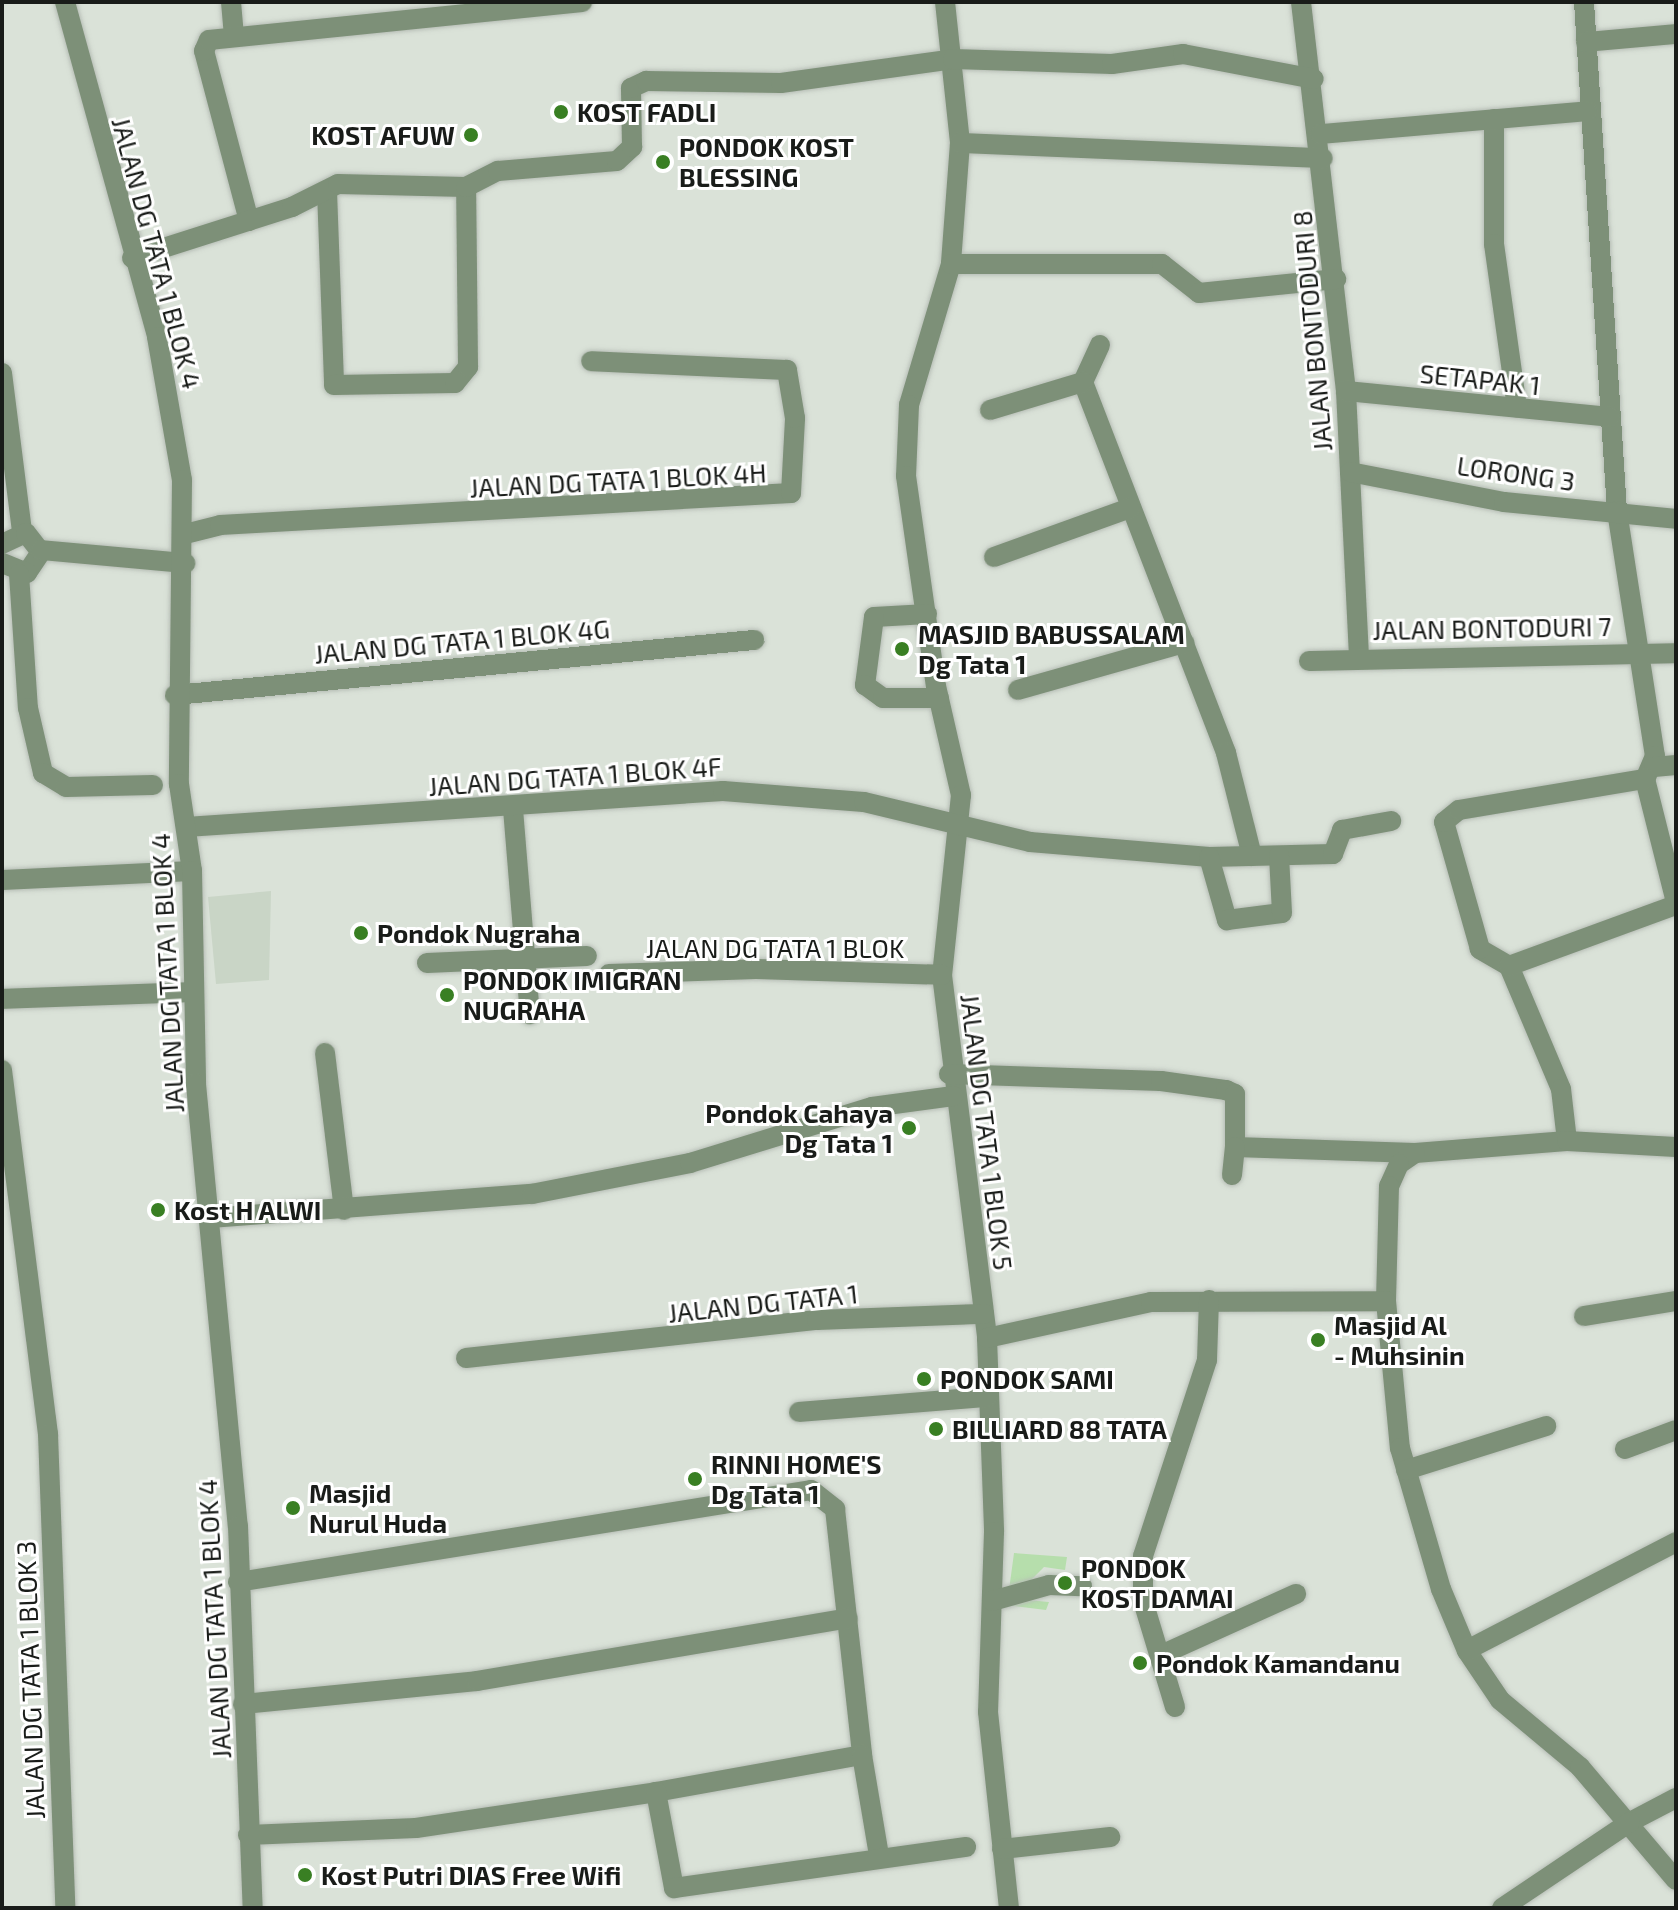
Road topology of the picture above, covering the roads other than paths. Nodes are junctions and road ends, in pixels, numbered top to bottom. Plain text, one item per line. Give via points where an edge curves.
1 (65, 2) edge
2 (231, 2) edge
3 (582, 2) edge
4 (945, 2) edge
5 (1301, 2) edge
6 (1584, 2) edge
7 (1676, 34) edge
8 (234, 37) junction
9 (1586, 42) junction
10 (953, 59) junction
11 (1314, 79) junction
12 (1587, 111) junction
13 (1494, 119) junction
14 (1321, 134) junction
15 (960, 143) junction
16 (1323, 158) junction
17 (466, 187) junction
18 (327, 191) junction
19 (249, 221) junction
20 (132, 258) junction
21 (951, 264) junction
22 (1336, 279) junction
23 (1100, 345) dead end
24 (591, 361) dead end
25 (2, 373) edge
26 (1083, 382) junction
27 (1346, 391) junction
28 (1517, 407) junction
29 (990, 410) dead end
30 (1610, 417) junction
31 (1350, 472) junction
32 (1130, 508) junction
33 (1617, 511) junction
34 (1676, 519) edge
35 (185, 528) junction
36 (22, 532) junction
37 (2, 544) edge
38 (41, 550) junction
39 (994, 557) dead end
40 (185, 563) junction
41 (11, 569) edge
42 (927, 614) junction
43 (754, 640) dead end
44 (1184, 643) junction
45 (1636, 651) junction
46 (1676, 653) edge
47 (1359, 658) junction
48 (1309, 661) dead end
49 (1018, 690) dead end
50 (175, 695) junction
51 (939, 698) junction
52 (1676, 765) edge
53 (1650, 773) junction
54 (153, 785) dead end
55 (513, 809) junction
56 (1391, 821) dead end
57 (186, 827) junction
58 (962, 829) junction
59 (1252, 856) junction
60 (1279, 856) junction
61 (1209, 857) junction
62 (192, 871) junction
63 (2, 880) edge
64 (1676, 904) edge
65 (587, 956) dead end
66 (525, 960) junction
67 (427, 963) dead end
68 (1509, 966) junction
69 (609, 974) dead end
70 (942, 975) junction
71 (191, 992) junction
72 (2, 999) edge
73 (530, 1014) dead end
74 (325, 1053) dead end
75 (2, 1070) edge
76 (949, 1074) junction
77 (953, 1096) junction
78 (1567, 1141) junction
79 (1235, 1147) junction
80 (1676, 1147) edge
81 (1415, 1153) junction
82 (1232, 1175) dead end
83 (344, 1210) junction
84 (210, 1218) junction
85 (1209, 1300) junction
86 (1386, 1301) junction
87 (1676, 1301) edge
88 (984, 1314) junction
89 (1584, 1316) dead end
90 (987, 1338) junction
91 (466, 1358) dead end
92 (987, 1397) junction
93 (799, 1412) dead end
94 (1546, 1426) dead end
95 (1676, 1430) edge
96 (1625, 1449) dead end
97 (1406, 1470) junction
98 (1676, 1542) edge
99 (238, 1582) junction
100 (1082, 1586) dead end
101 (1296, 1594) dead end
102 (992, 1601) junction
103 (848, 1618) junction
104 (1467, 1650) junction
105 (1163, 1654) junction
106 (243, 1704) junction
107 (1175, 1707) dead end
108 (862, 1755) junction
109 (656, 1792) junction
110 (1676, 1798) edge
111 (1638, 1817) junction
112 (248, 1835) junction
113 (1110, 1837) dead end
114 (966, 1847) dead end
115 (1002, 1849) junction
116 (879, 1855) junction
117 (1676, 1880) edge
118 (674, 1898) edge
119 (65, 1908) edge
120 (253, 1908) edge
121 (1009, 1908) edge
122 (1502, 1908) edge

1 - 20 street, JALAN DG TATA 1 BLOK 4
2 - 8 street
3 - 8 street
4 - 10 street, JALAN DG TATA 1 BLOK 5
5 - 11 street, JALAN BONTODURI 8
6 - 9 street
7 - 9 street
8 - 19 street via 209,40 204,51
9 - 12 street
10 - 11 street via 1112,64 1183,54
10 - 15 street, JALAN DG TATA 1 BLOK 5
10 - 17 street via 781,83 646,81 631,88 632,147 625,156 498,171
11 - 14 street, JALAN BONTODURI 8
12 - 13 street
12 - 30 street
13 - 14 street
13 - 28 street via 1494,244
14 - 16 street, JALAN BONTODURI 8
15 - 16 street
15 - 21 street, JALAN DG TATA 1 BLOK 5
16 - 22 street, JALAN BONTODURI 8
17 - 18 street via 355,181
17 - 18 street via 467,375 455,383 325,385
18 - 19 street
19 - 20 street
20 - 35 street, JALAN DG TATA 1 BLOK 4 via 174,417
21 - 22 street via 1162,264 1199,293
21 - 42 street, JALAN DG TATA 1 BLOK 5 via 906,436
22 - 27 street, JALAN BONTODURI 8
23 - 26 street
24 - 35 street, JALAN DG TATA 1 BLOK 4H via 787,370 795,418 791,493
25 - 36 street
26 - 29 street
26 - 32 street
27 - 28 street, SETAPAK 1
27 - 31 street, JALAN BONTODURI 8
28 - 30 street, SETAPAK 1
30 - 33 street
31 - 33 street, LORONG 3 via 1504,502
31 - 47 street, JALAN BONTODURI 8
32 - 39 street
32 - 44 street
33 - 34 street, LORONG 3
33 - 45 street
35 - 40 street, JALAN DG TATA 1 BLOK 4
36 - 37 street
36 - 38 street
38 - 40 street
38 - 41 street via 36,567
40 - 50 street, JALAN DG TATA 1 BLOK 4
41 - 54 street via 28,708 43,773 66,787
42 - 51 street, JALAN DG TATA 1 BLOK 5
42 - 51 street via 874,617 865,685 883,698
43 - 50 street, JALAN DG TATA 1 BLOK 4G
44 - 49 street
44 - 59 street via 1236,784
45 - 46 street, JALAN BONTODURI 7
45 - 47 street, JALAN BONTODURI 7
45 - 53 street
47 - 48 street, JALAN BONTODURI 7
50 - 57 street, JALAN DG TATA 1 BLOK 4
51 - 58 street, JALAN DG TATA 1 BLOK 5 via 958,766
52 - 53 street
53 - 64 street
53 - 68 street via 1459,810 1444,822 1480,949
55 - 57 street, JALAN DG TATA 1 BLOK 4F
55 - 58 street, JALAN DG TATA 1 BLOK 4F via 763,793 895,808
55 - 66 street
56 - 60 street, JALAN DG TATA 1 BLOK 4F via 1342,830 1335,854
57 - 62 street, JALAN DG TATA 1 BLOK 4
58 - 61 street, JALAN DG TATA 1 BLOK 4F via 1091,850
58 - 70 street, JALAN DG TATA 1 BLOK 5 via 944,914
59 - 60 street, JALAN DG TATA 1 BLOK 4F
59 - 61 street, JALAN DG TATA 1 BLOK 4F
60 - 61 street via 1282,913 1227,920
62 - 63 street
62 - 71 street, JALAN DG TATA 1 BLOK 4
64 - 68 street
65 - 66 street
66 - 67 street
66 - 73 street
68 - 78 street via 1561,1089
69 - 70 street, JALAN DG TATA 1 BLOK via 756,969
70 - 76 street, JALAN DG TATA 1 BLOK 5
71 - 72 street
71 - 84 street, JALAN DG TATA 1 BLOK 4
74 - 83 street
75 - 119 street, JALAN DG TATA 1 BLOK 3 via 48,1434
76 - 77 street, JALAN DG TATA 1 BLOK 5
76 - 79 street via 1161,1081 1226,1090 1235,1094
77 - 83 street via 872,1107 690,1163 532,1194
77 - 88 street, JALAN DG TATA 1 BLOK 5
78 - 80 street
78 - 81 street
79 - 81 street
79 - 82 street
81 - 86 street via 1399,1164 1389,1186
83 - 84 street
84 - 99 street, JALAN DG TATA 1 BLOK 4
85 - 86 street
85 - 90 street via 1119,1306
85 - 105 street via 1207,1360 1143,1556 1143,1601
86 - 97 street
87 - 89 street
88 - 90 street, JALAN DG TATA 1 BLOK 5
88 - 91 street, JALAN DG TATA 1 via 817,1320
90 - 92 street, JALAN DG TATA 1 BLOK 5
92 - 93 street
92 - 102 street, JALAN DG TATA 1 BLOK 5
94 - 97 street
95 - 96 street
97 - 104 street
98 - 104 street
99 - 103 street via 811,1490 835,1509
99 - 106 street, JALAN DG TATA 1 BLOK 4
100 - 102 street via 1049,1585
101 - 105 street
102 - 115 street, JALAN DG TATA 1 BLOK 5 via 988,1712
103 - 106 street via 477,1681
103 - 108 street
104 - 111 street via 1500,1700
105 - 107 street
106 - 112 street, JALAN DG TATA 1 BLOK 4
108 - 109 street
108 - 116 street
109 - 112 street via 416,1828
109 - 118 street
110 - 111 street
111 - 117 street
111 - 122 street
112 - 120 street, JALAN DG TATA 1 BLOK 4
113 - 115 street
114 - 116 street
115 - 121 street, JALAN DG TATA 1 BLOK 5
116 - 118 street

